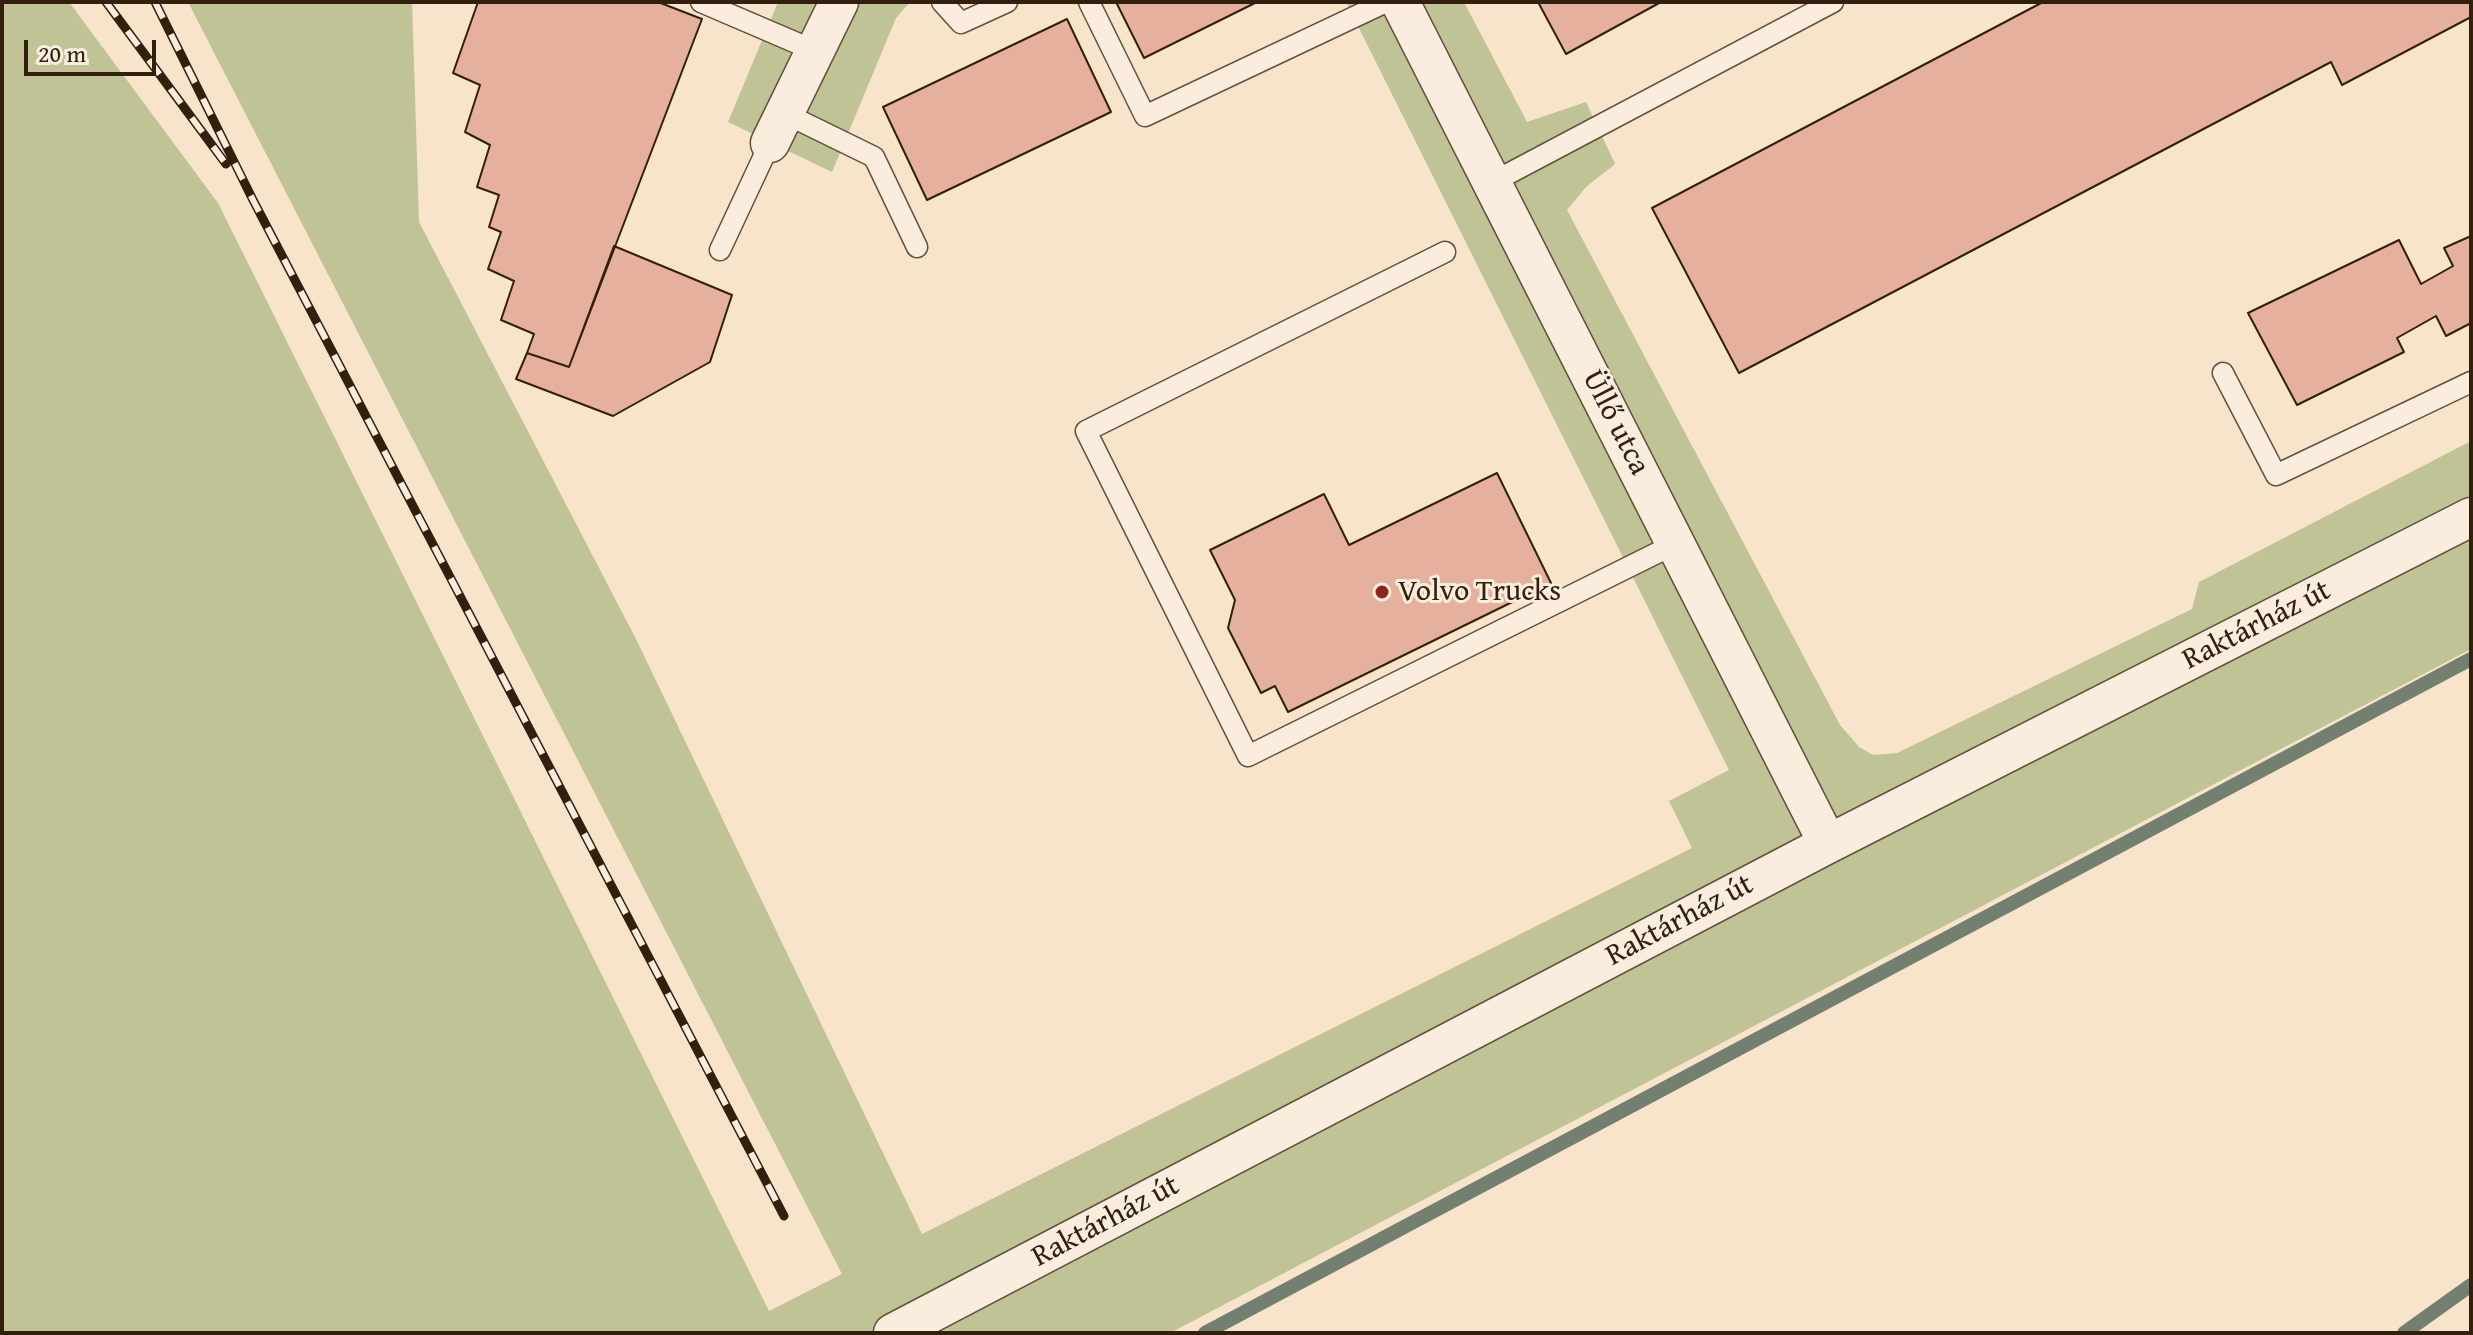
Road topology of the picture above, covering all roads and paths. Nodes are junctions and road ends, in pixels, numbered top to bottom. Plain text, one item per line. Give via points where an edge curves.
1 (701, 2) edge
2 (839, 2) edge
3 (942, 2) edge
4 (1007, 2) edge
5 (1089, 2) edge
6 (1386, 2) edge
7 (1400, 2) edge
8 (1833, 2) edge
9 (813, 50) junction
10 (777, 128) junction
11 (1491, 183) junction
12 (917, 247) dead end
13 (720, 250) dead end
14 (1445, 252) dead end
15 (2223, 373) dead end
16 (2469, 387) edge
17 (2471, 517) edge
18 (1677, 543) junction
19 (1828, 844) junction
20 (893, 1333) edge

1 - 9 lane
2 - 9 street
3 - 4 lane via 961,23
5 - 6 lane via 1145,116
7 - 11 street, Üllő utca
8 - 11 lane
9 - 10 street
10 - 12 lane via 874,157
10 - 13 lane
11 - 18 street, Üllő utca
14 - 18 lane via 1086,431 1248,756
15 - 16 lane via 2276,475
17 - 19 street, Raktárház út
18 - 19 street, Üllő utca
19 - 20 street, Raktárház út

